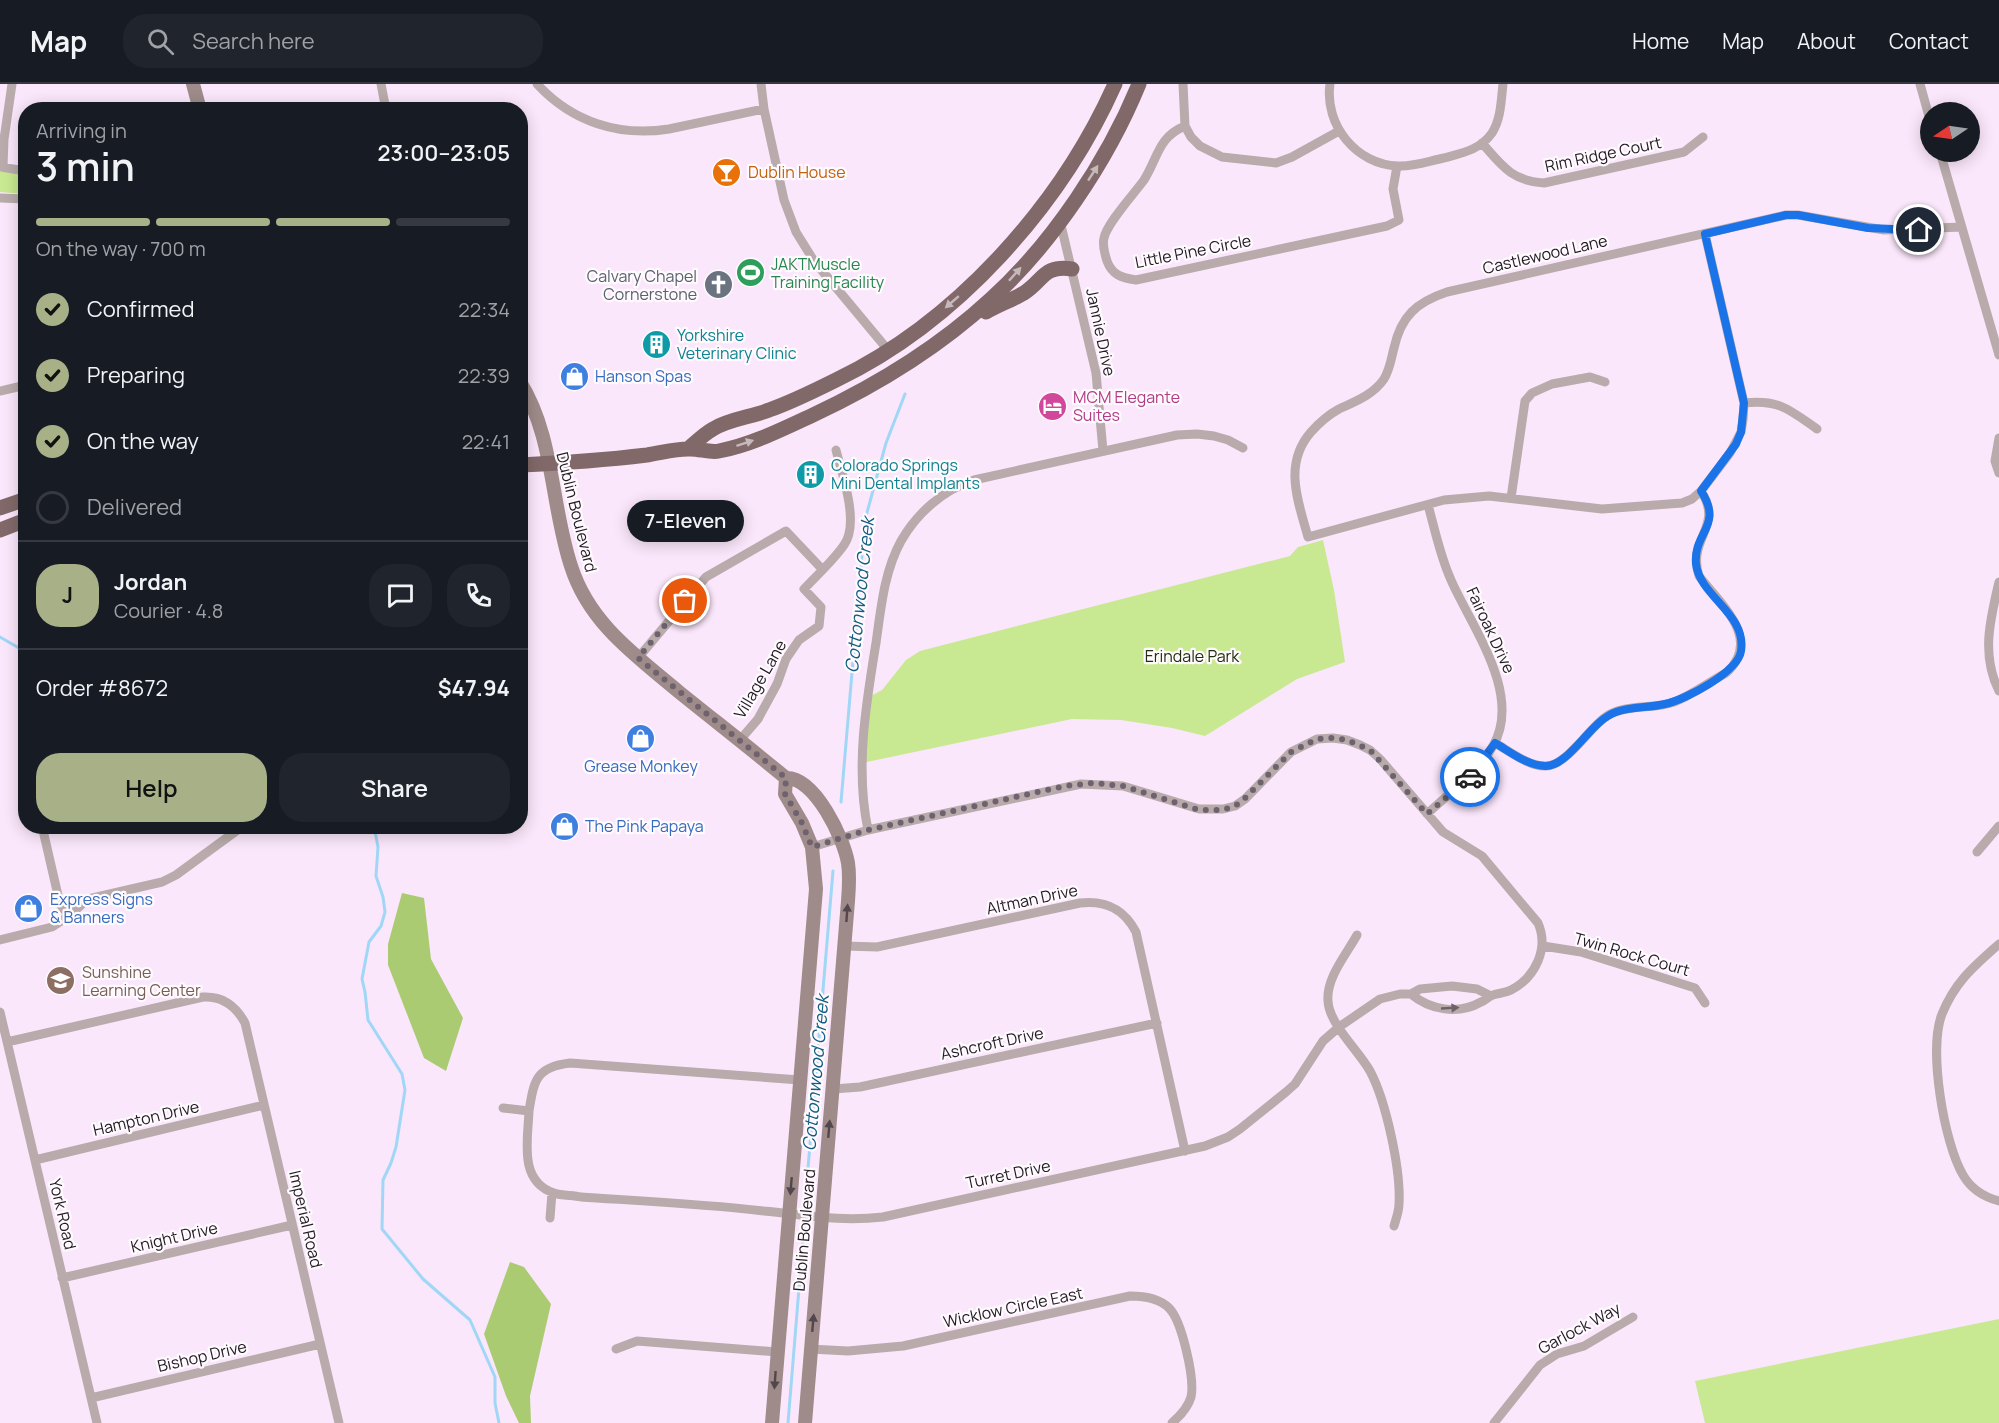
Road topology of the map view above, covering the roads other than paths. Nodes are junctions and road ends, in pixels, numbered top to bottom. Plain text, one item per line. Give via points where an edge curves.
1 (12, 84) edge
2 (193, 84) edge
3 (381, 84) edge
4 (537, 84) edge
5 (761, 84) edge
6 (1115, 84) edge
7 (1139, 84) edge
8 (1183, 84) edge
9 (1330, 84) edge
10 (1503, 84) edge
11 (1920, 84) edge
12 (198, 102) edge
13 (384, 102) edge
14 (1925, 102) edge
15 (764, 109) junction
16 (1185, 126) junction
17 (1339, 131) junction
18 (1703, 137) dead end
19 (1482, 143) junction
20 (1943, 162) edge
21 (2, 166) edge
22 (1397, 166) junction
23 (18, 169) edge
24 (0, 198) edge
25 (1049, 198) junction
26 (18, 199) edge
27 (1060, 221) junction
28 (1962, 227) junction
29 (1705, 234) junction
30 (1072, 268) junction
31 (935, 344) junction
32 (888, 350) junction
33 (1999, 355) edge
34 (1605, 382) dead end
35 (18, 387) edge
36 (0, 391) edge
37 (528, 396) edge
38 (1744, 403) junction
39 (1817, 429) dead end
40 (1999, 438) edge
41 (1243, 448) dead end
42 (688, 449) junction
43 (836, 450) dead end
44 (1103, 451) junction
45 (548, 464) junction
46 (528, 465) edge
47 (1999, 473) edge
48 (1701, 491) junction
49 (1511, 498) junction
50 (18, 501) edge
51 (1428, 505) junction
52 (0, 508) edge
53 (18, 523) edge
54 (0, 530) edge
55 (822, 569) junction
56 (1999, 582) edge
57 (638, 658) junction
58 (1999, 692) edge
59 (740, 740) junction
60 (1495, 743) junction
61 (786, 778) junction
62 (1427, 814) junction
63 (1999, 826) edge
64 (868, 830) junction
65 (44, 834) edge
66 (232, 834) edge
67 (841, 837) junction
68 (812, 847) junction
69 (1977, 852) dead end
70 (69, 916) junction
71 (1357, 935) dead end
72 (0, 940) edge
73 (1999, 944) edge
74 (845, 946) junction
75 (1543, 946) junction
76 (1411, 994) junction
77 (1491, 996) junction
78 (1705, 1003) dead end
79 (0, 1012) edge
80 (1157, 1023) junction
81 (1339, 1027) junction
82 (8, 1042) junction
83 (10, 1055) junction
84 (0, 1058) edge
85 (800, 1080) junction
86 (833, 1089) junction
87 (264, 1105) junction
88 (503, 1108) dead end
89 (529, 1111) junction
90 (1185, 1151) junction
91 (35, 1160) junction
92 (552, 1192) junction
93 (1999, 1201) edge
94 (789, 1214) junction
95 (550, 1218) dead end
96 (822, 1219) junction
97 (292, 1225) junction
98 (1394, 1226) dead end
99 (62, 1278) junction
100 (1633, 1317) dead end
101 (320, 1344) junction
102 (616, 1349) dead end
103 (810, 1349) junction
104 (777, 1352) junction
105 (91, 1398) junction
106 (96, 1423) edge
107 (339, 1423) edge
108 (772, 1423) edge
109 (805, 1423) edge
110 (1172, 1423) edge
111 (1494, 1423) edge

1 - 21 street
2 - 12 main road
3 - 13 street
4 - 15 street via 578,117 624,131 669,129
5 - 15 street
6 - 25 highway via 1087,140
27 -> 7 highway via 1112,142
8 - 16 street
9 - 17 street via 1330,104
10 - 19 street via 1498,120
11 - 14 street
15 - 32 street via 784,200 796,232 814,261
16 - 17 street via 1191,137 1210,152 1276,164
16 - 22 street, Little Pine Circle via 1166,137 1145,178 1106,232 1104,251 1108,265 1125,279 1136,280 1387,226 1399,220 1393,189
17 - 22 street via 1357,151
18 - 19 street, Rim Ridge Court via 1684,152 1544,183 1519,179 1508,172
19 - 22 street via 1461,154
20 - 28 street
21 - 23 street
24 - 26 street
25 - 27 highway
25 -> 32 highway via 977,279
27 - 30 street, Jannie Drive
31 -> 27 highway via 991,300
28 - 29 street, Castlewood Lane via 1884,230 1786,215
28 - 33 street
29 - 38 street
29 - 51 street, Castlewood Lane via 1447,292 1413,310 1399,331 1389,368 1377,388 1335,411 1306,437 1299,449 1295,488 1308,537
30 - 31 highway via 1059,267 1043,274 1024,292
30 - 44 street, Jannie Drive via 1096,373
42 -> 31 highway via 718,451 789,426 896,372
32 - 42 highway via 839,379 769,411 714,428
34 - 49 street via 1590,377 1551,384 1525,401
35 - 36 street
37 - 45 main road, Dublin Boulevard via 536,411
38 - 39 street via 1778,404
38 - 48 street via 1736,444
40 - 47 street via 1995,461
41 - 44 street via 1228,440 1197,434 1156,438
42 - 45 highway
43 - 55 street, Village Lane via 850,505 849,532 845,543
44 - 64 street via 961,484 924,511 902,539 887,574 867,698 862,791
45 - 46 highway
45 - 57 main road, Dublin Boulevard via 570,564 583,595 611,634
48 - 49 street via 1682,503 1602,509
48 - 60 street via 1711,511 1696,551 1697,568 1739,630 1741,651 1733,667 1675,702 1613,712 1554,765 1535,764
49 - 51 street via 1489,496
50 - 52 highway
51 - 60 street, Fairoak Drive via 1450,579 1499,681 1502,711
53 - 54 highway
55 - 57 street via 786,531 706,576
55 - 59 street, Village Lane via 804,589 821,607 819,626 799,640 758,718
56 - 58 street via 1988,627 1990,668
57 - 59 main road, Dublin Boulevard
59 - 61 main road, Dublin Boulevard
60 - 62 street, Fairoak Drive via 1473,774
61 - 67 main road, Dublin Boulevard via 805,785
61 - 68 main road, Dublin Boulevard via 785,794
62 - 64 street via 1370,750 1333,738 1317,739 1291,752 1245,798 1223,810 1199,810 1123,786 1081,784
62 - 75 street via 1443,832 1482,856 1538,922
63 - 69 street
64 - 67 street
65 - 70 street via 60,904
66 - 70 street via 176,875 162,882 88,899
67 - 68 street
74 -> 67 main road, Dublin Boulevard via 849,881
68 - 85 main road, Dublin Boulevard via 816,889
70 - 72 street via 52,927
71 - 81 street via 1328,989 1328,1007
73 - 93 street via 1964,975 1951,994 1941,1017 1936,1045 1942,1106 1955,1157 1973,1187 1987,1198
74 - 80 street, Altman Drive via 877,947 1080,903 1100,903 1130,919
74 - 86 main road, Dublin Boulevard
75 - 77 street via 1536,966 1520,984
75 - 78 street, Twin Rock Court via 1581,952 1695,988
76 - 77 street, Turret Drive via 1420,989 1452,986 1478,989
76 -> 77 street via 1429,1006 1447,1009 1480,1003
76 - 81 street, Turret Drive via 1380,999
79 - 82 street, York Road
80 - 86 street, Ashcroft Drive via 860,1087
80 - 90 street, Altman Drive
81 - 90 street, Turret Drive via 1323,1041 1295,1084 1240,1129 1216,1142
81 - 98 street via 1369,1070 1383,1106 1397,1176 1399,1205
82 - 83 street, York Road
82 - 87 street, Imperial Road via 213,996 234,1007 245,1023
83 - 84 street
83 - 91 street, York Road
85 - 89 street via 570,1063 553,1065 540,1074 533,1085
85 -> 94 main road, Dublin Boulevard
96 -> 86 main road, Dublin Boulevard
87 - 91 street, Hampton Drive
87 - 97 street, Imperial Road
88 - 89 street
89 - 92 street via 529,1170 537,1182
90 - 96 street, Turret Drive via 883,1217
91 - 99 street, York Road
92 - 94 street, Turret Drive
92 - 95 street
94 - 96 street, Turret Drive
94 - 104 main road, Dublin Boulevard
103 -> 96 main road, Dublin Boulevard
97 - 99 street, Knight Drive
97 - 101 street, Imperial Road
99 - 105 street, York Road
100 - 111 street, Garlock Way via 1584,1346 1557,1354 1540,1365
101 - 105 street, Bishop Drive
101 - 107 street, Imperial Road
102 - 104 street via 637,1341
103 - 109 main road, Dublin Boulevard
103 - 110 street, Wicklow Circle East via 848,1351 903,1346 1141,1296 1162,1303 1177,1318 1186,1354 1191,1396 1187,1407
104 -> 108 main road, Dublin Boulevard
105 - 106 street, York Road

